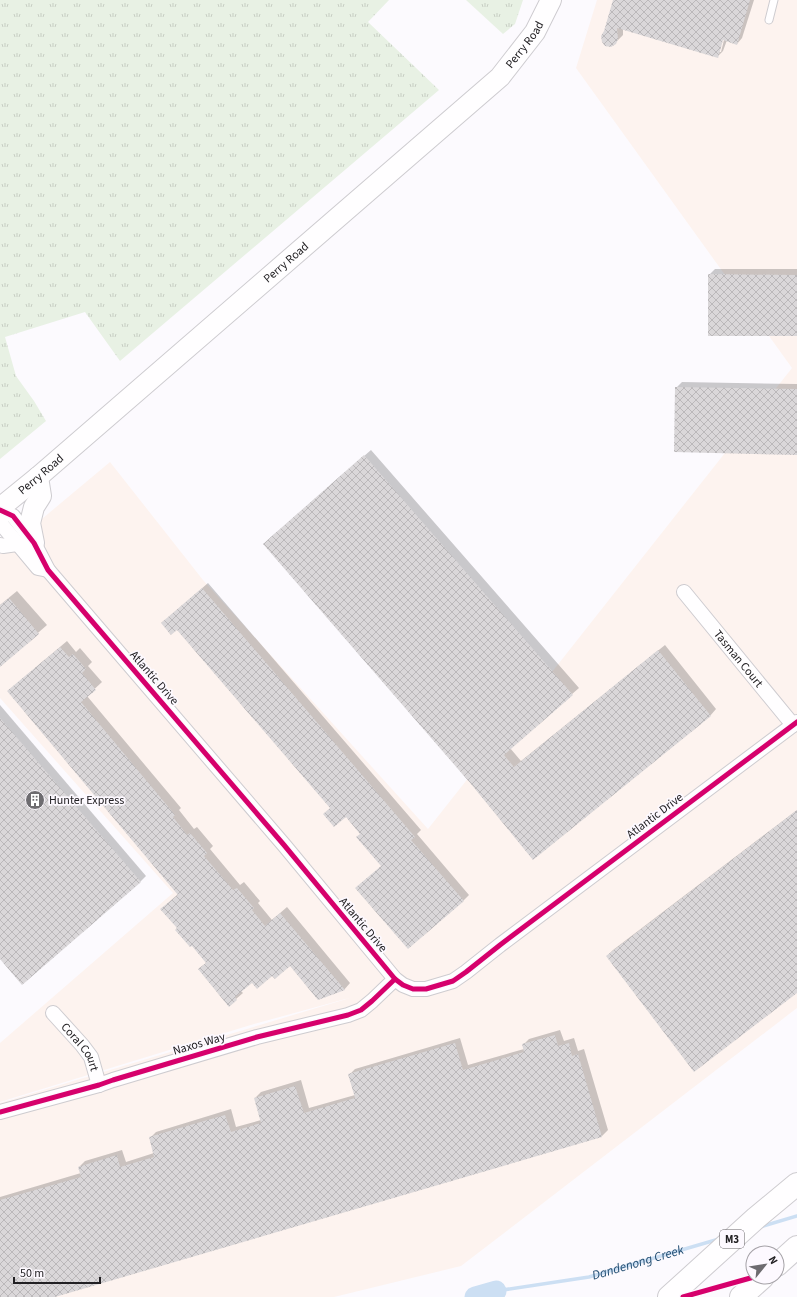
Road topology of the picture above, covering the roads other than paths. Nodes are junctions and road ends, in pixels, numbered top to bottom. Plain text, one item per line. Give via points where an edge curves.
1 (551, 0) edge
2 (774, 0) edge
3 (769, 20) dead end
4 (38, 477) junction
5 (0, 509) edge
6 (0, 517) edge
7 (26, 544) junction
8 (0, 545) edge
9 (684, 592) dead end
10 (795, 724) edge
11 (395, 979) junction
12 (53, 1014) dead end
13 (99, 1085) junction
14 (0, 1112) edge
15 (797, 1184) edge
16 (797, 1247) edge
17 (785, 1258) edge
18 (754, 1285) edge
19 (669, 1297) edge
20 (741, 1297) edge

1 - 4 main road, Perry Road via 535,32 500,77
2 - 3 lane
4 - 5 main road, Perry Road
4 - 7 main road via 41,496 34,508
5 - 7 street, Atlantic Drive via 13,516
6 - 7 street, Atlantic Drive via 2,525
7 - 8 street
7 - 11 street, Atlantic Drive via 284,845
9 - 10 street, Tasman Court
10 - 11 street, Atlantic Drive via 453,981 426,989 412,989
11 - 13 street, Naxos Way via 366,1006 348,1015 257,1037
12 - 13 street, Coral Court via 90,1057
13 - 14 street, Naxos Way
15 - 19 highway, M3
16 - 17 highway
18 - 20 highway

